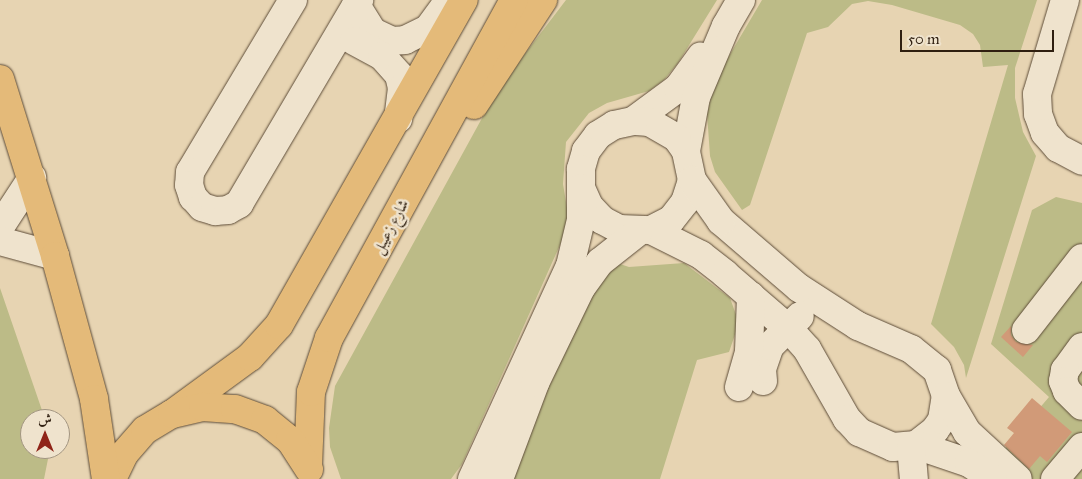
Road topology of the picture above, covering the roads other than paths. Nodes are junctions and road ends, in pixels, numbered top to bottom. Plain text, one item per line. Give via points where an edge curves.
1 (293, 0) edge
2 (449, 0) edge
3 (464, 0) edge
4 (514, 0) edge
5 (543, 0) edge
6 (741, 0) edge
7 (1065, 0) edge
8 (357, 3) edge
9 (726, 26) junction
10 (338, 37) junction
11 (0, 79) edge
12 (398, 119) junction
13 (633, 121) junction
14 (686, 151) junction
15 (1082, 162) edge
16 (32, 178) junction
17 (692, 180) junction
18 (582, 188) junction
19 (396, 220) junction
20 (0, 227) edge
21 (645, 231) junction
22 (0, 241) edge
23 (55, 256) junction
24 (1082, 258) edge
25 (751, 296) junction
26 (815, 300) junction
27 (789, 329) junction
28 (1026, 330) dead end
29 (1082, 347) edge
30 (946, 396) junction
31 (1082, 406) edge
32 (172, 414) junction
33 (913, 445) junction
34 (1082, 446) edge
35 (975, 454) junction
36 (310, 473) edge
37 (106, 479) edge
38 (112, 479) edge
39 (472, 479) edge
40 (498, 479) edge
41 (914, 479) edge
42 (993, 479) edge
43 (1018, 479) edge
44 (1055, 479) edge

1 - 10 street via 190,172 193,198 202,207 214,211 228,210 239,204
2 - 8 street via 428,29 405,40 392,41 373,32
3 - 12 main road
4 - 19 main road, شارع زعيبل via 445,122
5 - 19 main road via 440,160
6 - 9 street
7 - 15 street via 1037,94 1038,114 1045,132 1058,148
8 - 10 street
9 - 13 street via 711,41 678,88
9 - 14 street via 696,97
10 - 12 street via 363,44 392,64 402,88
11 - 16 main road
12 - 32 main road via 280,325 250,357
13 - 14 street via 664,128
13 - 18 street via 614,125 598,135 586,151 581,169
14 - 17 street
16 - 20 street
16 - 23 main road
17 - 21 street via 685,202 671,220
17 - 26 street via 721,221 739,239
18 - 21 street via 589,206 602,220 619,229
18 - 39 street via 582,220 570,266
19 - 36 main road, شارع زعيبل via 329,338 318,364 311,392
21 - 25 street via 701,255
21 - 40 street via 600,262 581,288 535,383
22 - 23 street
23 - 37 main road via 94,399
24 - 28 street
25 - 27 street
25 - 27 street via 751,384 770,346
26 - 27 street
26 - 30 street via 858,326 926,358 937,370
27 - 33 street via 817,365 847,419 859,432 892,447
29 - 31 street via 1065,370 1064,381 1067,391
30 - 33 street via 942,420 936,430
30 - 35 street via 967,432
32 - 36 main road via 203,407 235,409 265,420 290,440
32 - 38 main road via 145,430 124,454
33 - 35 street
33 - 41 street
34 - 44 street
35 - 42 street
35 - 43 street

